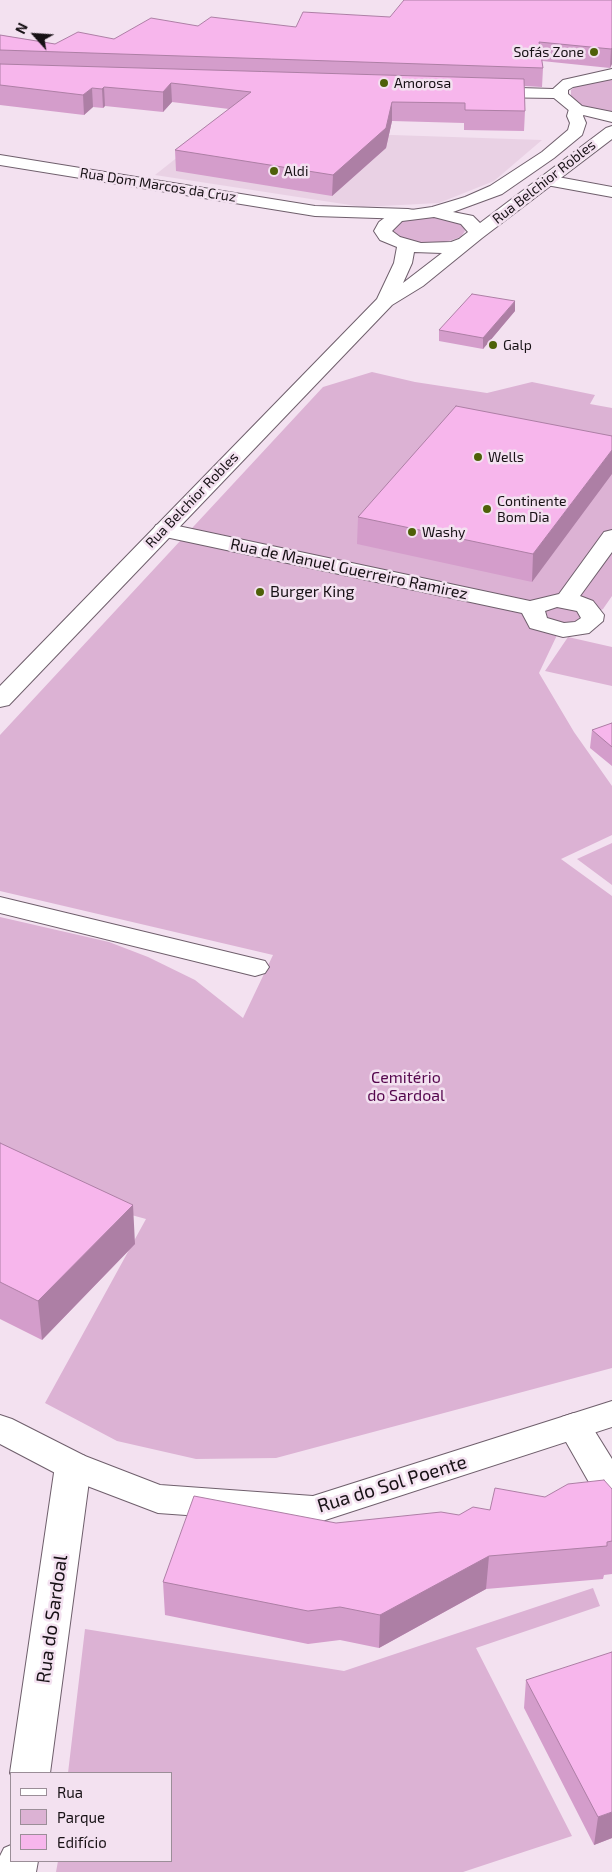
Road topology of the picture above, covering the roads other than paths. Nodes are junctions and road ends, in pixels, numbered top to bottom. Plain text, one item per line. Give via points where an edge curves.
1 (612, 74) edge
2 (467, 91) edge
3 (560, 94) junction
4 (577, 109) junction
5 (612, 117) edge
6 (612, 131) edge
7 (0, 160) edge
8 (547, 180) junction
9 (612, 192) edge
10 (316, 211) junction
11 (434, 212) junction
12 (408, 214) junction
13 (386, 236) junction
14 (471, 238) junction
15 (406, 246) junction
16 (385, 301) junction
17 (164, 530) junction
18 (612, 537) edge
19 (566, 600) junction
20 (535, 609) junction
21 (602, 623) edge
22 (0, 700) edge
23 (0, 905) edge
24 (255, 967) dead end
25 (612, 1414) edge
26 (574, 1426) junction
27 (0, 1428) edge
28 (73, 1466) junction
29 (612, 1490) edge
30 (30, 1772) edge

1 - 3 main road via 568,82
2 - 3 main road
3 - 4 main road
4 - 5 main road
4 - 11 main road, Rua Belchior Robles via 576,132 516,178 480,198
6 - 8 main road, Rua Belchior Robles
7 - 10 main road, Rua Dom Marcos da Cruz
8 - 9 main road
8 - 14 main road, Rua Belchior Robles
10 - 12 main road, Rua Dom Marcos da Cruz
10 - 13 main road, Rua Dom Marcos da Cruz
11 - 12 main road, Rua Dom Marcos da Cruz
11 - 14 main road via 467,220 477,229
12 - 13 main road via 390,221 385,226
13 - 15 main road, Rua Dom Marcos da Cruz
14 - 15 main road via 437,249
14 - 16 main road, Rua Belchior Robles via 417,282
15 - 16 main road, Rua Belchior Robles via 403,263
16 - 17 main road, Rua Belchior Robles
17 - 20 main road, Rua de Manuel Guerreiro Ramirez
17 - 22 main road, Rua Belchior Robles
18 - 19 main road
19 - 20 main road via 547,601
19 - 21 main road via 585,606
20 - 21 main road via 533,614 538,623 554,629
23 - 24 main road
25 - 26 main road, Rua do Sol Poente
26 - 28 main road, Rua do Sol Poente via 313,1510 158,1499
26 - 29 main road
27 - 28 main road, Rua do Sol Poente
28 - 30 main road, Rua do Sardoal

